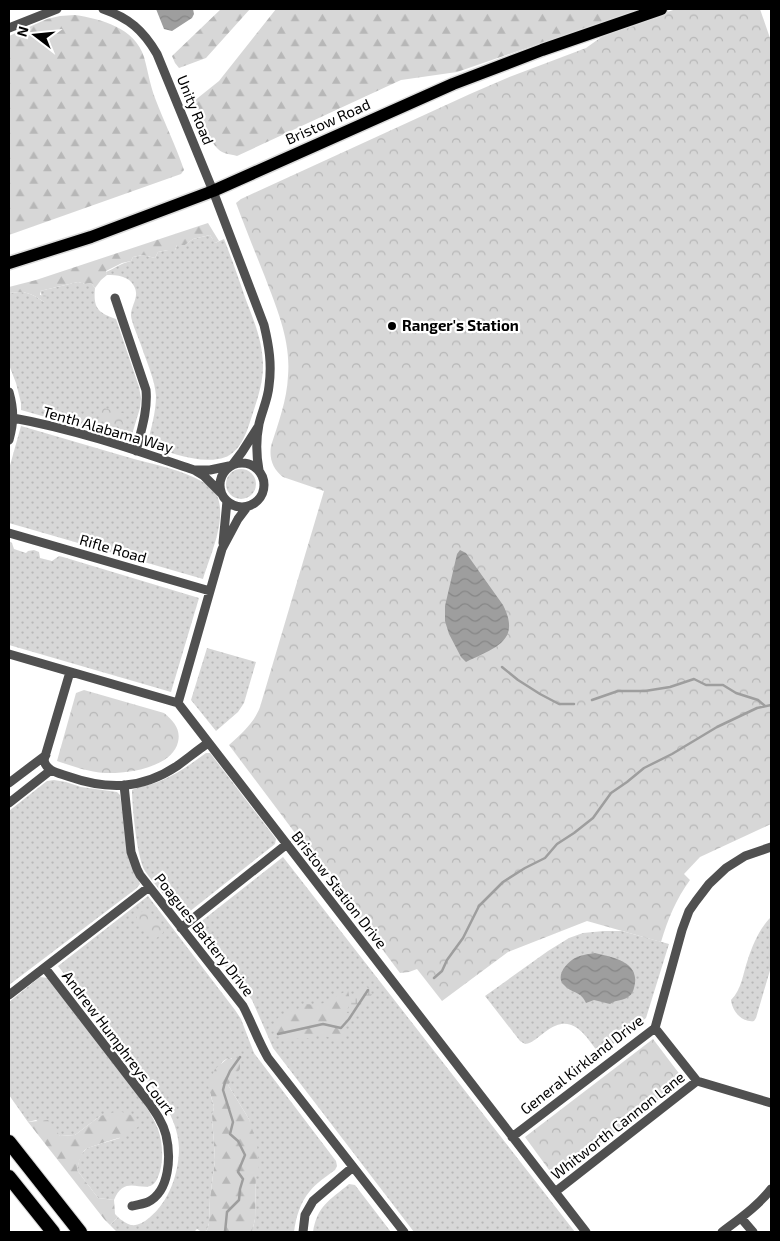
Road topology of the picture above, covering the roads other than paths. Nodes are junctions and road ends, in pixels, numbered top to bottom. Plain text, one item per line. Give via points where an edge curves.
1 (57, 9) edge
2 (102, 9) edge
3 (661, 9) edge
4 (9, 28) edge
5 (213, 191) junction
6 (9, 263) edge
7 (114, 298) dead end
8 (9, 392) edge
9 (13, 418) junction
10 (259, 425) junction
11 (9, 440) edge
12 (136, 451) junction
13 (231, 465) junction
14 (194, 470) junction
15 (259, 470) junction
16 (224, 497) junction
17 (247, 507) junction
18 (9, 534) edge
19 (222, 549) junction
20 (210, 591) junction
21 (9, 654) edge
22 (70, 672) junction
23 (178, 703) junction
24 (208, 743) junction
25 (46, 755) junction
26 (51, 770) junction
27 (9, 783) edge
28 (124, 786) junction
29 (9, 803) edge
30 (287, 844) junction
31 (771, 847) edge
32 (149, 886) junction
33 (181, 928) junction
34 (45, 968) junction
35 (9, 995) edge
36 (654, 1028) junction
37 (697, 1082) junction
38 (771, 1103) edge
39 (512, 1137) junction
40 (9, 1142) edge
41 (353, 1168) junction
42 (9, 1177) edge
43 (771, 1189) edge
44 (555, 1192) junction
45 (132, 1206) dead end
46 (741, 1218) junction
47 (53, 1232) edge
48 (80, 1232) edge
49 (303, 1232) edge
50 (404, 1232) edge
51 (586, 1232) edge
52 (722, 1232) edge
53 (752, 1232) edge

1 - 4 street
2 - 5 street, Unity Road via 127,20 149,40
3 - 5 main road, Bristow Road via 462,80
5 - 6 main road, Bristow Road
5 - 10 street, Unity Road via 269,343 269,388
7 - 12 street via 146,390 146,411
8 - 9 street
9 - 11 street
9 - 12 street, Tenth Alabama Way
10 - 13 street
10 - 15 street via 256,448
12 - 14 street, Tenth Alabama Way
13 - 14 street, Tenth Alabama Way
13 - 15 street via 248,463
13 - 16 street via 220,480
14 - 16 street, Tenth Alabama Way
15 - 17 street via 264,478 264,492
16 - 17 street via 232,505
16 - 19 street
17 - 19 street
18 - 20 street, Rifle Road
19 - 20 street
20 - 23 street
21 - 22 street
22 - 23 street
22 - 25 street
23 - 24 street, Bristow Station Drive
24 - 28 street via 176,767 149,780
24 - 30 street, Bristow Station Drive
25 - 26 street via 45,764
25 - 27 street
26 - 28 street via 80,780
26 - 29 street
28 - 32 street, Poagues Battery Drive via 133,858 136,869
30 - 33 street
30 - 39 street, Bristow Station Drive
31 - 36 street, General Kirkland Drive via 745,856 726,868 696,901 682,930
32 - 33 street, Poagues Battery Drive
32 - 34 street
33 - 41 street, Poagues Battery Drive via 243,1006 268,1058
34 - 35 street
34 - 45 street, Andrew Humphreys Court via 149,1103 166,1134 168,1160 162,1187 148,1202
36 - 37 street
36 - 39 street, General Kirkland Drive
37 - 38 street
37 - 44 street, Whitworth Cannon Lane
39 - 44 street, Bristow Station Drive
40 - 48 highway
41 - 49 street via 313,1200 305,1216
41 - 50 street, Poagues Battery Drive
42 - 47 highway
43 - 46 street
44 - 51 street, Bristow Station Drive
46 - 52 street
46 - 53 street

